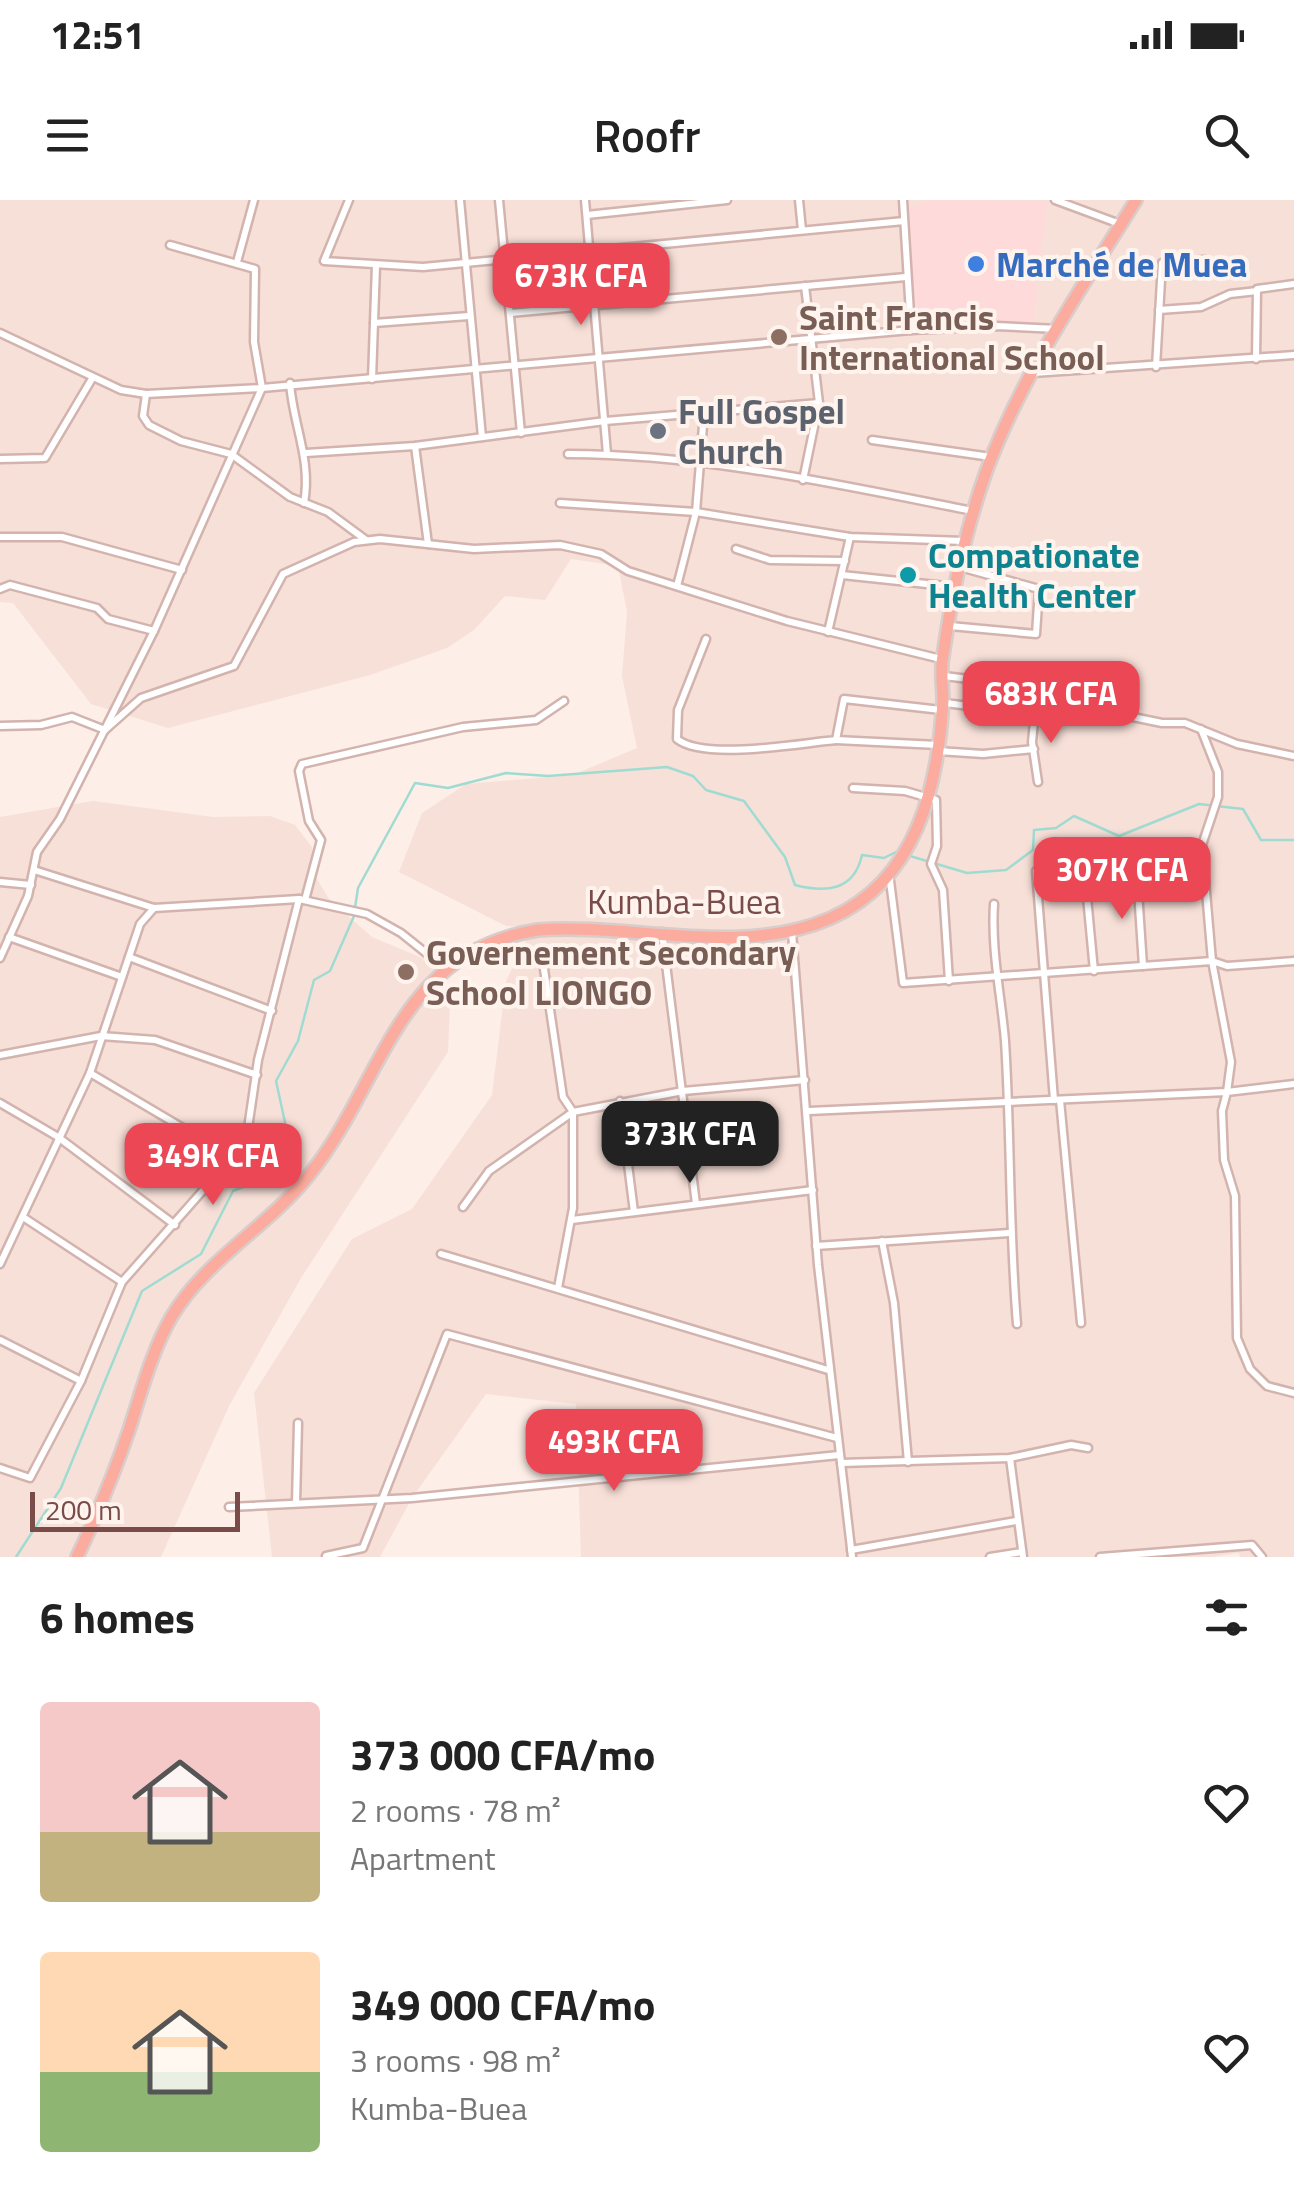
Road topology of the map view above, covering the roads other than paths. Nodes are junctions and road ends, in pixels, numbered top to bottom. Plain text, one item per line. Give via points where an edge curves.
1 (254, 200) edge
2 (350, 200) edge
3 (460, 200) edge
4 (499, 200) edge
5 (585, 200) edge
6 (727, 200) edge
7 (798, 200) edge
8 (904, 200) edge
9 (1055, 200) edge
10 (1136, 200) edge
11 (587, 215) junction
12 (904, 222) junction
13 (1121, 224) junction
14 (802, 230) junction
15 (170, 246) dead end
16 (591, 250) junction
17 (504, 258) junction
18 (1204, 260) dead end
19 (237, 262) junction
20 (464, 262) junction
21 (376, 265) junction
22 (906, 277) junction
23 (1294, 284) edge
24 (805, 286) junction
25 (1256, 291) junction
26 (596, 304) junction
27 (1159, 310) junction
28 (510, 313) junction
29 (469, 316) junction
30 (374, 322) junction
31 (1059, 329) junction
32 (912, 330) junction
33 (0, 333) edge
34 (813, 341) junction
35 (1294, 355) edge
36 (602, 358) junction
37 (1256, 359) junction
38 (515, 366) junction
39 (1156, 367) junction
40 (476, 369) junction
41 (1033, 373) junction
42 (93, 377) junction
43 (372, 379) junction
44 (290, 383) junction
45 (262, 388) junction
46 (146, 394) junction
47 (818, 403) junction
48 (704, 412) junction
49 (606, 421) junction
50 (521, 433) junction
51 (482, 437) junction
52 (872, 440) dead end
53 (414, 446) junction
54 (306, 453) junction
55 (231, 454) junction
56 (568, 454) dead end
57 (607, 454) junction
58 (992, 457) junction
59 (0, 458) edge
60 (702, 466) junction
61 (803, 480) junction
62 (304, 502) junction
63 (560, 503) dead end
64 (696, 512) junction
65 (974, 512) junction
66 (0, 537) edge
67 (850, 537) junction
68 (366, 540) junction
69 (965, 541) junction
70 (428, 544) junction
71 (736, 549) dead end
72 (845, 562) junction
73 (960, 567) junction
74 (182, 570) junction
75 (842, 574) junction
76 (677, 586) junction
77 (956, 587) junction
78 (0, 588) edge
79 (950, 626) junction
80 (154, 631) junction
81 (828, 632) junction
82 (706, 640) dead end
83 (942, 660) junction
84 (943, 676) junction
85 (564, 701) dead end
86 (1084, 705) junction
87 (942, 706) junction
88 (1035, 711) junction
89 (0, 726) edge
90 (1202, 729) junction
91 (105, 730) junction
92 (836, 740) junction
93 (939, 748) junction
94 (1034, 749) junction
95 (1294, 756) edge
96 (1038, 782) dead end
97 (853, 788) dead end
98 (930, 797) junction
99 (34, 870) junction
100 (1036, 871) dead end
101 (889, 872) junction
102 (1137, 876) dead end
103 (0, 882) edge
104 (31, 884) junction
105 (1088, 897) dead end
106 (302, 899) junction
107 (994, 904) dead end
108 (154, 908) junction
109 (792, 930) junction
110 (662, 932) junction
111 (9, 937) junction
112 (129, 957) junction
113 (0, 958) edge
114 (1212, 961) junction
115 (1294, 961) edge
116 (1143, 966) junction
117 (446, 969) junction
118 (544, 969) dead end
119 (1094, 970) junction
120 (1046, 974) junction
121 (122, 976) junction
122 (996, 978) junction
123 (949, 980) junction
124 (272, 1011) junction
125 (101, 1036) junction
126 (0, 1055) edge
127 (90, 1074) junction
128 (258, 1076) junction
129 (805, 1080) junction
130 (1294, 1084) edge
131 (683, 1091) junction
132 (1227, 1092) junction
133 (1057, 1100) junction
134 (620, 1101) junction
135 (1006, 1102) junction
136 (0, 1103) edge
137 (809, 1111) junction
138 (573, 1112) junction
139 (58, 1137) junction
140 (232, 1157) junction
141 (813, 1190) junction
142 (696, 1204) junction
143 (463, 1207) dead end
144 (634, 1212) junction
145 (22, 1217) junction
146 (572, 1220) junction
147 (175, 1225) junction
148 (1009, 1233) junction
149 (882, 1241) junction
150 (816, 1246) junction
151 (440, 1254) dead end
152 (0, 1264) edge
153 (122, 1282) junction
154 (558, 1288) junction
155 (1081, 1323) dead end
156 (1017, 1324) dead end
157 (0, 1340) edge
158 (828, 1370) junction
159 (81, 1381) junction
160 (1294, 1393) edge
161 (298, 1424) dead end
162 (837, 1438) junction
163 (1088, 1448) dead end
164 (1010, 1458) junction
165 (840, 1459) junction
166 (908, 1462) junction
167 (0, 1468) edge
168 (386, 1498) junction
169 (296, 1503) junction
170 (229, 1507) dead end
171 (1016, 1522) junction
172 (852, 1554) edge
173 (1023, 1554) edge
174 (326, 1556) edge
175 (78, 1557) edge
176 (990, 1557) edge
177 (1100, 1557) edge
178 (1262, 1557) edge

1 - 19 street
2 - 21 street via 322,260
3 - 20 street
4 - 17 street
5 - 11 street
6 - 11 street
7 - 14 street
8 - 12 street
9 - 13 street
10 - 13 highway, Kumba-Buea
11 - 16 street
12 - 14 street
12 - 22 street
13 - 31 highway, Kumba-Buea
14 - 16 street
15 - 19 street
16 - 17 street
16 - 26 street
17 - 20 street
17 - 28 street
18 - 27 street via 1162,263
19 - 45 street via 256,272 254,342
20 - 21 street
20 - 29 street
21 - 30 street
22 - 24 street
22 - 32 street
23 - 25 street
24 - 26 street
24 - 34 street
25 - 27 street
25 - 37 street
26 - 28 street
26 - 36 street
27 - 39 street
28 - 38 street
29 - 30 street
29 - 40 street
30 - 43 street
31 - 32 street
31 - 41 highway, Kumba-Buea
32 - 34 street
33 - 42 street
34 - 36 street
34 - 47 street
35 - 37 street
36 - 38 street
36 - 49 street
37 - 39 street
38 - 40 street
38 - 50 street
39 - 41 street
40 - 43 street
40 - 51 street
41 - 58 highway, Kumba-Buea
42 - 46 street
42 - 59 street via 45,458
43 - 44 street
44 - 45 street
44 - 54 street via 292,415
45 - 46 street
45 - 55 street
46 - 55 street via 148,425
47 - 48 street
47 - 61 street
48 - 49 street
48 - 60 street
49 - 50 street
49 - 57 street
50 - 51 street
51 - 53 street
52 - 58 street
53 - 54 street
53 - 70 street
54 - 62 street
55 - 62 street
55 - 74 street
56 - 57 street
57 - 60 street
58 - 65 highway, Kumba-Buea
60 - 61 street
60 - 64 street
61 - 65 street
62 - 68 street
63 - 64 street
64 - 67 street
64 - 76 street
65 - 69 highway, Kumba-Buea
66 - 74 street via 62,537
67 - 69 street
67 - 72 street
68 - 70 street
68 - 91 street via 283,574 234,666 141,698
69 - 73 highway, Kumba-Buea
70 - 76 street via 560,545 601,554 628,571
71 - 72 street via 770,560
72 - 75 street
73 - 77 highway, Kumba-Buea
73 - 79 street via 1038,589 1036,634
74 - 80 street
75 - 77 street
75 - 81 street
76 - 81 street
77 - 79 highway, Kumba-Buea
78 - 80 street via 97,608 108,620
79 - 83 highway, Kumba-Buea
80 - 91 street
81 - 83 street
82 - 92 street via 678,710 680,743 732,749
83 - 84 highway, Kumba-Buea
84 - 86 street via 1052,689
84 - 87 highway, Kumba-Buea
85 - 106 street via 536,720 463,727 302,764 309,820 321,840
86 - 88 street via 1076,719
86 - 90 street
87 - 88 street
87 - 92 street via 842,699
87 - 93 highway, Kumba-Buea
88 - 94 street
89 - 91 street via 72,717
90 - 95 street
90 - 114 street via 1218,787 1202,845
91 - 99 street via 37,852
92 - 93 street
93 - 94 street via 983,754
93 - 98 highway, Kumba-Buea
94 - 96 street
97 - 98 street
98 - 101 highway, Kumba-Buea via 908,848
98 - 123 street via 936,800 937,846 931,864 944,890
99 - 104 street
99 - 108 street
100 - 120 street
101 - 109 highway, Kumba-Buea via 838,914
101 - 123 street via 901,982
102 - 116 street
103 - 104 street
104 - 111 street
105 - 119 street
106 - 108 street
106 - 117 street via 367,914
106 - 124 street
107 - 122 street
108 - 112 street via 140,924
109 - 110 highway, Kumba-Buea via 728,936
109 - 129 street
110 - 117 highway, Kumba-Buea via 581,928 509,935
110 - 131 street
111 - 113 street
111 - 121 street
112 - 121 street
112 - 124 street
114 - 115 street
114 - 116 street
114 - 132 street via 1231,1062
116 - 119 street
117 - 175 highway, Kumba-Buea via 410,1004 308,1178 204,1274 174,1313
118 - 138 street via 564,1097
119 - 120 street
120 - 122 street
120 - 133 street
121 - 125 street
122 - 123 street
122 - 135 street
124 - 128 street
125 - 126 street
125 - 127 street
125 - 128 street via 155,1040
127 - 139 street
127 - 140 street
128 - 140 street via 250,1128
129 - 131 street
129 - 137 street
130 - 132 street
131 - 134 street
131 - 142 street
132 - 133 street
132 - 160 street via 1222,1111 1224,1160 1236,1196 1237,1338 1258,1378
133 - 135 street
133 - 155 street
134 - 138 street
134 - 144 street
135 - 137 street
135 - 148 street
136 - 139 street
137 - 141 street
138 - 143 street via 489,1170
138 - 146 street
139 - 145 street
139 - 147 street
140 - 147 street
141 - 142 street
141 - 150 street
142 - 144 street
144 - 146 street
145 - 152 street
145 - 153 street
146 - 154 street
147 - 153 street
148 - 149 street
148 - 156 street
149 - 150 street
149 - 166 street
150 - 158 street
151 - 154 street
153 - 159 street
154 - 158 street
157 - 159 street
158 - 162 street
159 - 167 street via 30,1478
161 - 169 street
162 - 165 street
162 - 168 street via 447,1334
163 - 164 street
164 - 166 street
164 - 171 street
165 - 166 street
165 - 168 street
165 - 172 street
168 - 169 street
168 - 174 street via 363,1548
169 - 170 street
171 - 172 street
171 - 173 street
173 - 176 street
177 - 178 street via 1252,1545

